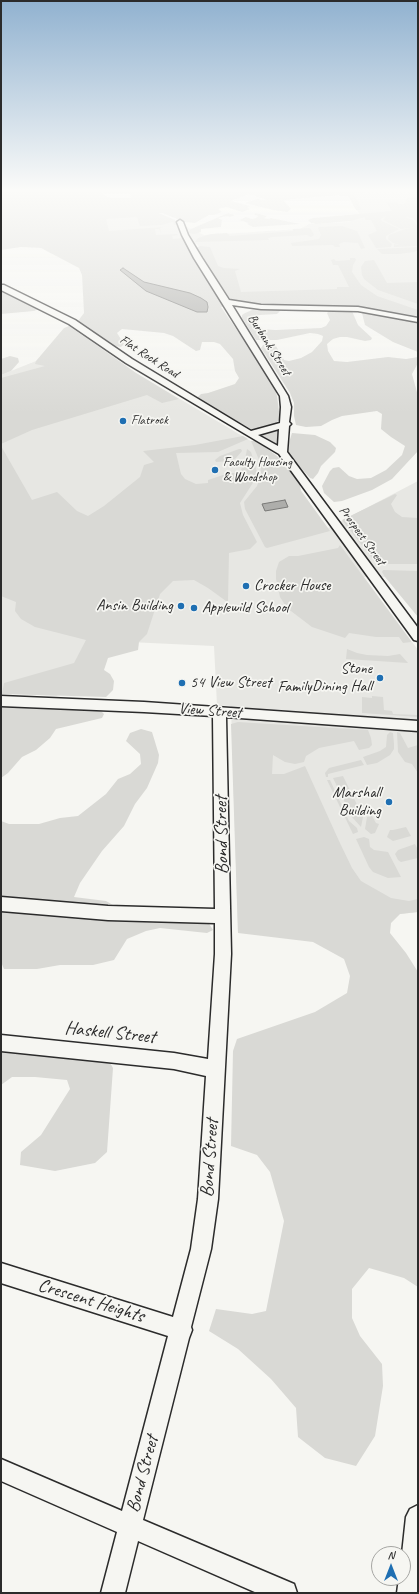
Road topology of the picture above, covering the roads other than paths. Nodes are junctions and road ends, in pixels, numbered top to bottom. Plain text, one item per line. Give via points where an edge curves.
1 (204, 265) edge
2 (1, 287) edge
3 (226, 302) junction
4 (261, 307) junction
5 (235, 315) junction
6 (418, 320) edge
7 (286, 424) junction
8 (250, 434) junction
9 (282, 452) junction
10 (418, 636) edge
11 (1, 701) edge
12 (219, 712) junction
13 (418, 726) edge
14 (1, 904) edge
15 (223, 916) junction
16 (1, 1043) edge
17 (215, 1069) junction
18 (1, 1273) edge
19 (182, 1330) junction
20 (1, 1470) edge
21 (418, 1517) edge
22 (130, 1526) junction
23 (113, 1593) edge
24 (285, 1593) edge
25 (409, 1593) edge

1 - 3 street, Burbank Street
2 - 8 street, Flat Rock Road via 72,322 129,361
3 - 4 street
3 - 5 street, Burbank Street
4 - 5 street
4 - 6 street via 358,309
5 - 7 street, Burbank Street via 284,396
7 - 8 street
7 - 9 street, Burbank Street
8 - 9 street, Flat Rock Road
9 - 10 street, Prospect Street
11 - 12 street, View Street via 123,705
12 - 13 street, View Street
12 - 15 street, Bond Street
14 - 15 street via 108,914
15 - 17 street, Bond Street via 223,962
16 - 17 street, Haskell Street via 174,1061
17 - 19 street, Bond Street via 208,1199 201,1248
18 - 19 street, Crescent Heights
19 - 22 street, Bond Street
20 - 22 street
21 - 25 street
22 - 23 street, Bond Street
22 - 24 street

